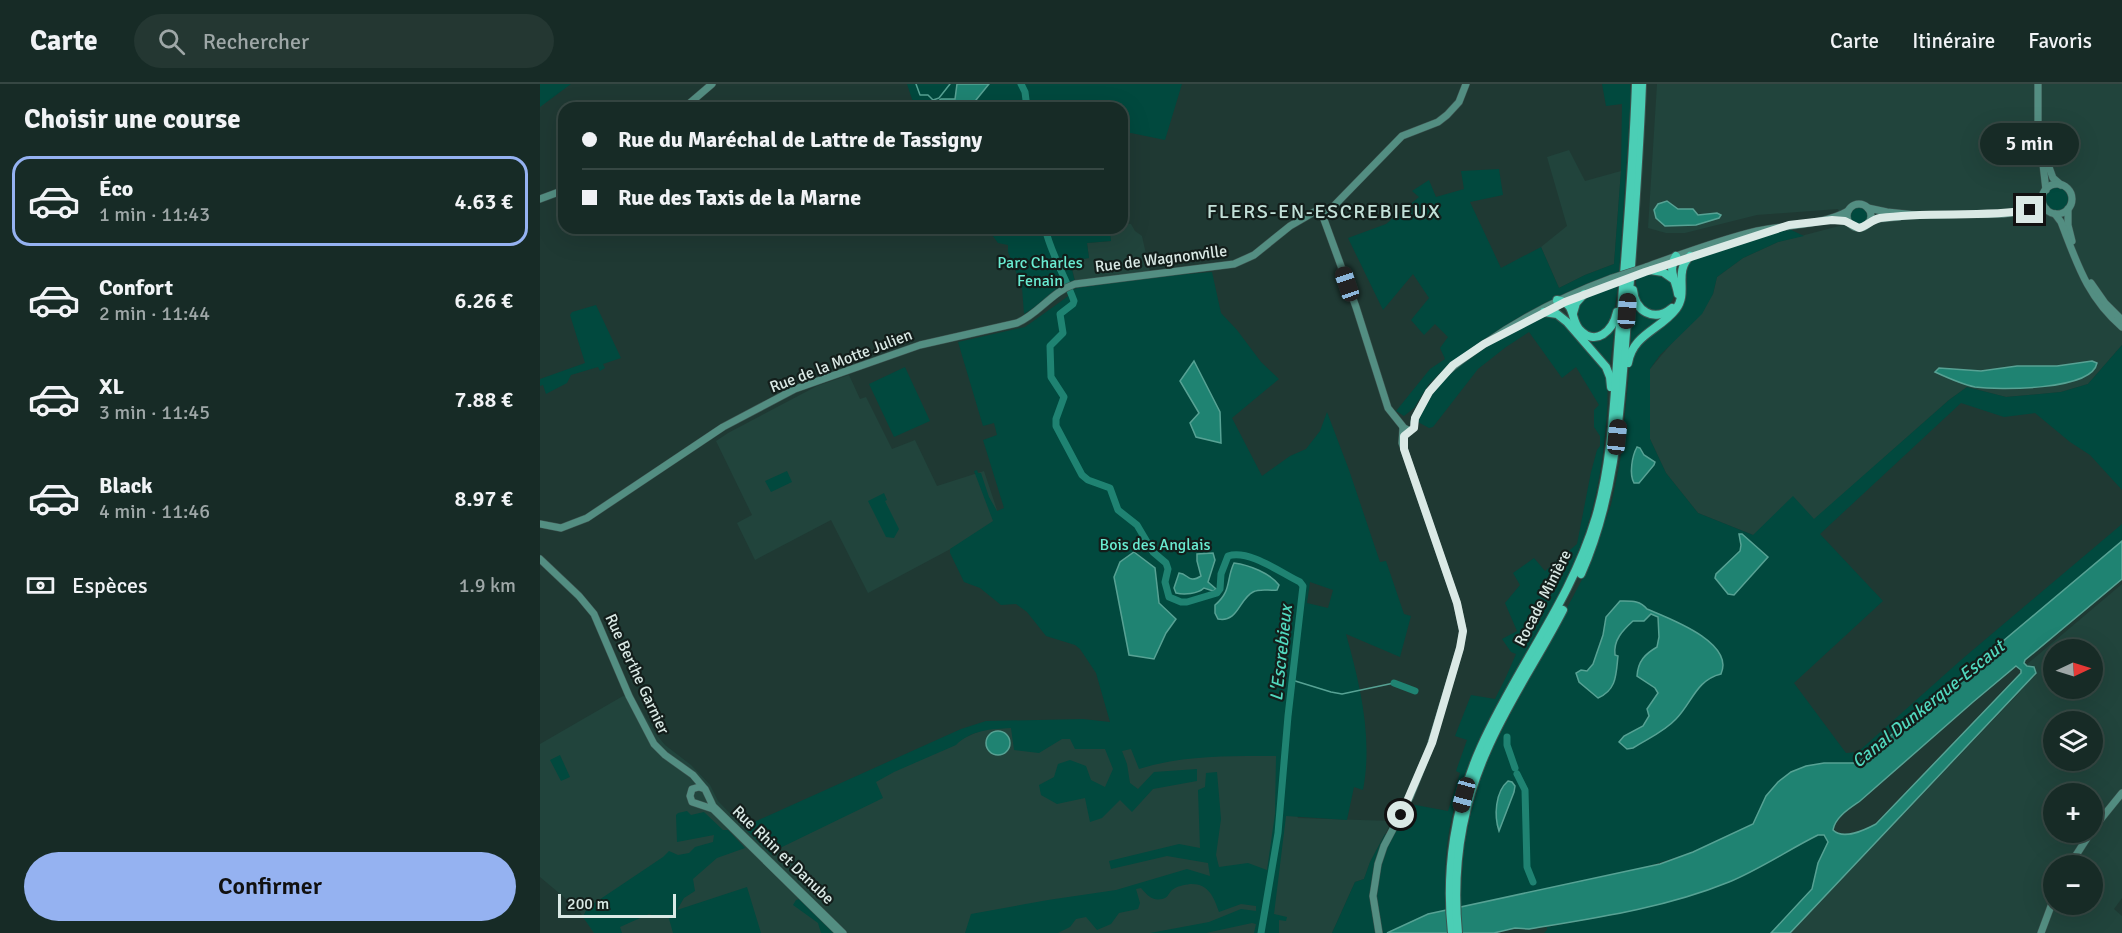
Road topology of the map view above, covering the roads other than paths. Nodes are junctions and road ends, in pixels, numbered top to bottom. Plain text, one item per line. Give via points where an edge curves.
1 (712, 84) edge
2 (1466, 84) edge
3 (1636, 84) edge
4 (1642, 84) edge
5 (2038, 84) edge
6 (691, 102) edge
7 (2042, 148) junction
8 (2061, 186) junction
9 (558, 192) edge
10 (2044, 193) junction
11 (540, 199) edge
12 (1868, 208) junction
13 (2046, 209) junction
14 (2068, 209) junction
15 (1848, 211) junction
16 (1322, 212) junction
17 (1988, 213) junction
18 (1916, 214) junction
19 (2055, 214) junction
20 (1823, 219) junction
21 (1869, 222) junction
22 (1850, 223) junction
23 (1789, 225) junction
24 (1632, 253) junction
25 (1690, 256) junction
26 (1673, 260) junction
27 (1647, 270) junction
28 (1681, 272) junction
29 (1674, 280) junction
30 (1612, 281) junction
31 (1624, 282) junction
32 (1069, 286) joint
33 (1584, 294) junction
34 (1562, 300) junction
35 (1544, 312) junction
36 (1570, 319) junction
37 (2122, 320) edge
38 (2122, 327) edge
39 (1484, 344) junction
40 (1620, 407) junction
41 (1407, 424) junction
42 (1611, 432) junction
43 (540, 524) edge
44 (540, 559) edge
45 (687, 771) junction
46 (694, 788) junction
47 (706, 791) junction
48 (2122, 793) edge
49 (702, 805) junction
50 (2103, 818) edge
51 (1453, 880) junction
52 (2048, 915) edge
53 (1378, 931) edge
54 (841, 933) edge
55 (1452, 933) edge
56 (1458, 933) edge
57 (2041, 933) edge

1 - 6 street
2 - 16 street, Rue de Wagnonville via 1459,102 1445,118 1402,136
3 - 31 highway, Rocade Minière
4 - 24 highway, Rocade Minière
5 - 7 street
7 - 8 street via 2053,178
7 - 10 street
8 - 10 street via 2052,186
8 - 14 street via 2071,196
9 - 11 street
10 - 13 street via 2042,202
10 - 17 street via 2029,206
12 - 15 street via 1856,204
12 - 18 street
12 - 21 street
13 - 17 street
13 - 19 street
14 - 19 street
14 - 37 street via 2070,232 2082,270 2103,302
15 - 20 street
15 - 22 street
16 - 32 street, Rue de Wagnonville via 1290,226 1254,255 1234,264
16 - 41 street via 1390,411
17 - 18 street
18 - 21 street
19 - 38 street via 2089,288
20 - 22 street
20 - 23 street
21 - 22 street via 1859,228
23 - 25 street
23 - 26 street via 1728,238
24 - 29 highway via 1633,294 1643,311 1658,315 1671,309 1677,297
24 - 40 highway, Rocade Minière
25 - 26 street
25 - 28 highway
26 - 27 street
26 - 28 highway
26 - 29 highway
27 - 29 highway via 1663,272
27 - 30 street, bridge
28 - 40 highway via 1682,295 1678,306 1631,350
30 - 33 street
30 - 34 street
31 - 36 highway via 1615,321 1606,333 1584,333
31 - 42 highway, Rocade Minière
32 - 43 street, Rue de la Motte Julien via 1020,322 920,345 792,391 720,429 590,517 561,528
33 - 34 street
33 - 36 highway
34 - 35 street
34 - 36 highway via 1563,312
34 - 39 street via 1515,323
35 - 36 highway
35 - 39 street
36 - 42 highway via 1609,374
39 - 41 street via 1435,383
40 - 51 highway, Rocade Minière via 1611,476 1595,539 1563,610 1483,757 1464,818
41 - 53 street via 1404,449 1457,603 1463,633 1430,747 1377,864 1373,896
42 - 51 highway, Rocade Minière via 1600,502 1576,572 1490,729 1472,770 1456,824
44 - 45 street, Rue Berthe Garnier via 590,608 647,732 661,752
45 - 46 street via 694,780
45 - 47 street, Rue Berthe Garnier
46 - 47 street
46 - 49 street via 691,800
47 - 49 street via 707,800
47 - 54 street, Rue Rhin et Danube via 713,806
48 - 50 street
49 - 54 street, Rue Rhin et Danube via 732,827
51 - 55 highway, Rocade Minière
51 - 56 highway, Rocade Minière
52 - 57 street

